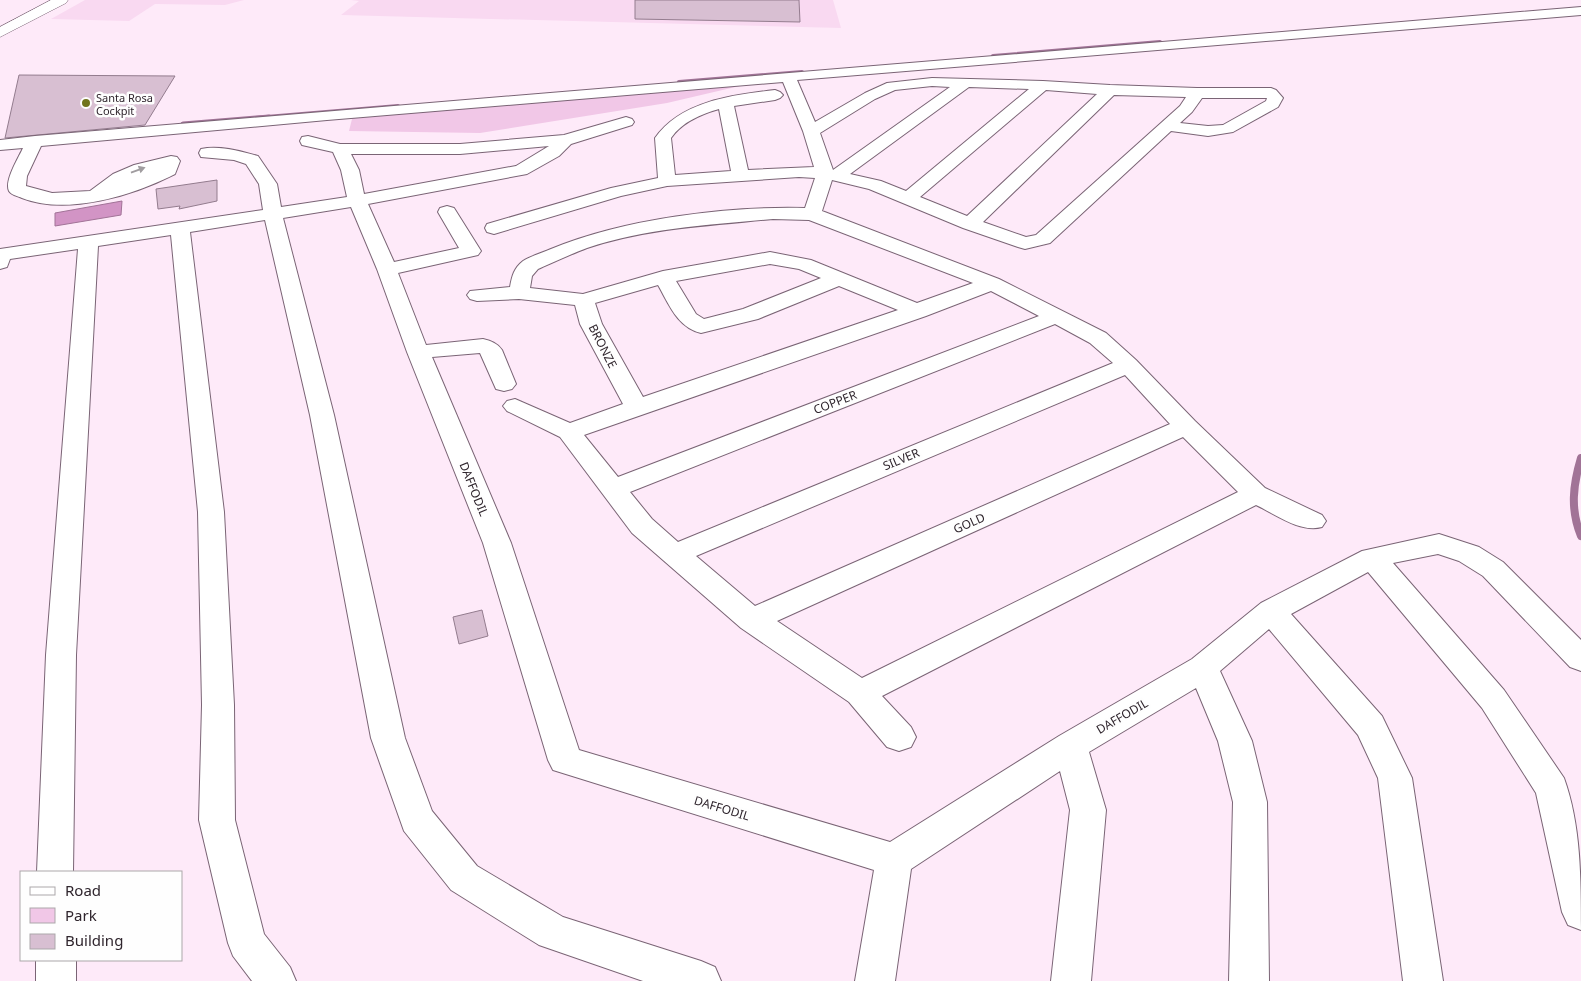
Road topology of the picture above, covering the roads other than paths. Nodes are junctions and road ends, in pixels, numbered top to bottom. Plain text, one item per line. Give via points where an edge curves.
1 (61, 0) edge
2 (1581, 11) edge
3 (0, 33) edge
4 (966, 83) junction
5 (792, 85) junction
6 (1043, 85) junction
7 (1110, 90) junction
8 (1197, 93) junction
9 (726, 104) junction
10 (626, 122) dead end
11 (1167, 126) junction
12 (811, 131) junction
13 (565, 140) junction
14 (35, 141) junction
15 (308, 141) dead end
16 (0, 145) edge
17 (340, 149) junction
18 (831, 174) junction
19 (741, 176) junction
20 (667, 181) junction
21 (907, 199) junction
22 (357, 201) junction
23 (447, 212) dead end
24 (273, 214) junction
25 (812, 214) junction
26 (970, 224) junction
27 (180, 228) junction
28 (494, 228) dead end
29 (88, 243) junction
30 (0, 263) edge
31 (387, 269) junction
32 (663, 277) junction
33 (840, 278) junction
34 (992, 283) junction
35 (519, 293) junction
36 (477, 295) dead end
37 (584, 300) junction
38 (918, 311) junction
39 (1057, 316) junction
40 (418, 352) junction
41 (1128, 365) junction
42 (504, 384) dead end
43 (515, 406) dead end
44 (636, 407) junction
45 (1186, 426) junction
46 (569, 432) junction
47 (613, 489) junction
48 (1256, 494) junction
49 (1312, 521) dead end
50 (675, 554) junction
51 (1372, 558) junction
52 (1271, 611) junction
53 (752, 620) junction
54 (1581, 659) edge
55 (1203, 668) junction
56 (860, 693) junction
57 (899, 737) dead end
58 (1071, 746) junction
59 (894, 860) junction
60 (55, 871) edge
61 (1581, 912) edge
62 (56, 961) edge
63 (56, 981) edge
64 (276, 981) edge
65 (701, 981) edge
66 (875, 981) edge
67 (1070, 981) edge
68 (1249, 981) edge
69 (1423, 981) edge

1 - 3 highway
2 - 5 street
4 - 6 street
4 - 12 street via 892,86
4 - 18 street
5 - 9 street
5 - 12 street
5 - 14 street via 327,115
6 - 7 street
6 - 21 street
7 - 8 street
7 - 26 street
8 - 11 street via 1186,109
8 - 11 street via 1271,93 1275,98 1273,104 1227,129 1208,131
9 - 19 street
9 - 20 street via 695,112 674,124 663,138
10 - 13 street
11 - 26 street via 1043,240 1025,243
12 - 18 street
13 - 17 street via 460,150
13 - 22 street via 554,152 521,170
14 - 16 street
14 - 24 street via 18,176 17,189 28,195 53,198 96,195 119,178 140,169 187,156 235,155 252,160 268,184
15 - 17 street
17 - 22 street, DAFFODIL via 350,170
18 - 19 street
18 - 21 street via 875,185
18 - 25 street
19 - 20 street
20 - 28 street
21 - 26 street
22 - 24 street
22 - 31 street, DAFFODIL
23 - 31 street via 471,251
24 - 27 street
24 - 65 street via 322,415 388,738 416,820 464,878 553,932
25 - 34 street
25 - 35 street via 773,213 627,231 590,241 531,265 522,274
27 - 29 street
27 - 64 street via 211,512 218,705 217,820 247,943
29 - 30 street via 1,255
29 - 60 street via 61,655
31 - 40 street, DAFFODIL
32 - 33 street via 770,258 804,264
32 - 33 street via 688,318 701,326 750,314
32 - 37 street
33 - 38 street
34 - 38 street
34 - 39 street
35 - 36 street
35 - 37 street
37 - 44 street, BRONZE via 591,324
38 - 44 street
39 - 41 street via 1098,338
39 - 47 street, COPPER
40 - 42 street via 483,346 491,350
40 - 59 street, DAFFODIL via 497,543 565,760
41 - 45 street
41 - 50 street, SILVER
43 - 46 street
44 - 46 street
45 - 48 street
45 - 53 street, GOLD
46 - 47 street
47 - 50 street via 642,526
48 - 49 street
48 - 56 street
50 - 53 street
51 - 52 street, DAFFODIL
51 - 54 street, DAFFODIL via 1439,544 1469,554 1493,569
51 - 61 street via 1493,699 1552,788
52 - 55 street, DAFFODIL
52 - 69 street via 1370,726 1395,778
53 - 56 street
55 - 58 street, DAFFODIL
55 - 68 street via 1235,741 1250,802
56 - 57 street
58 - 59 street, DAFFODIL
58 - 67 street via 1088,810
59 - 66 street
62 - 63 street

